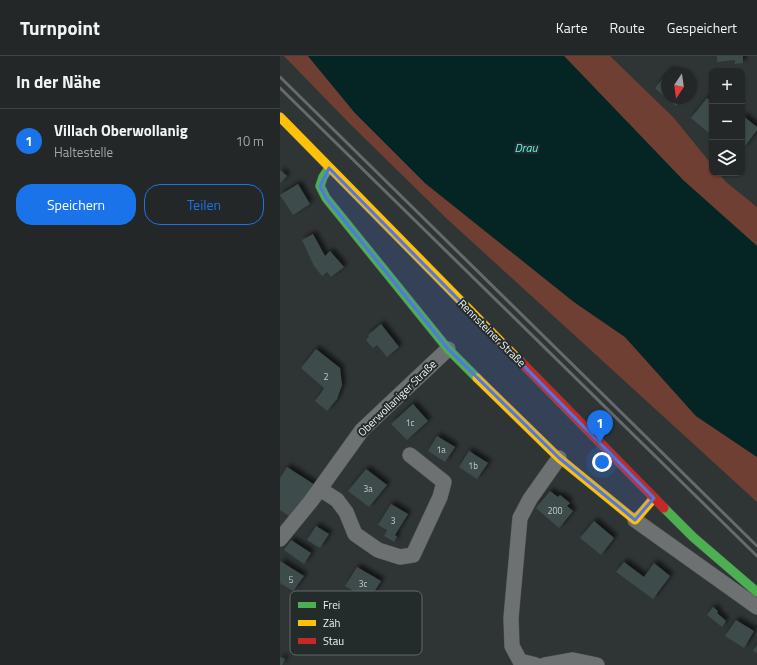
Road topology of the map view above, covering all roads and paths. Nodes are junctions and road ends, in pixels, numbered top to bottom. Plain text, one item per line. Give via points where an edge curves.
1 (280, 117) edge
2 (329, 168) junction
3 (448, 349) junction
4 (410, 455) dead end
5 (559, 458) junction
6 (320, 489) junction
7 (654, 498) junction
8 (635, 520) junction
9 (280, 539) edge
10 (757, 592) edge
11 (757, 607) edge
12 (536, 665) edge
13 (545, 665) edge
14 (597, 665) edge

1 - 2 main road, Rennsteiner Straße
2 - 3 main road via 320,186 326,198
2 - 7 main road, Rennsteiner Straße
3 - 5 main road
3 - 6 street, Oberwollaniger Straße via 362,430
4 - 6 street via 444,482 440,497 413,555 400,557 378,550 355,534 338,500
5 - 8 main road
5 - 12 street via 520,518 511,618 512,646 520,661
6 - 9 street, Oberwollaniger Straße
7 - 8 main road
7 - 10 main road, Rennsteiner Straße via 693,537
8 - 11 street
13 - 14 street via 573,660

